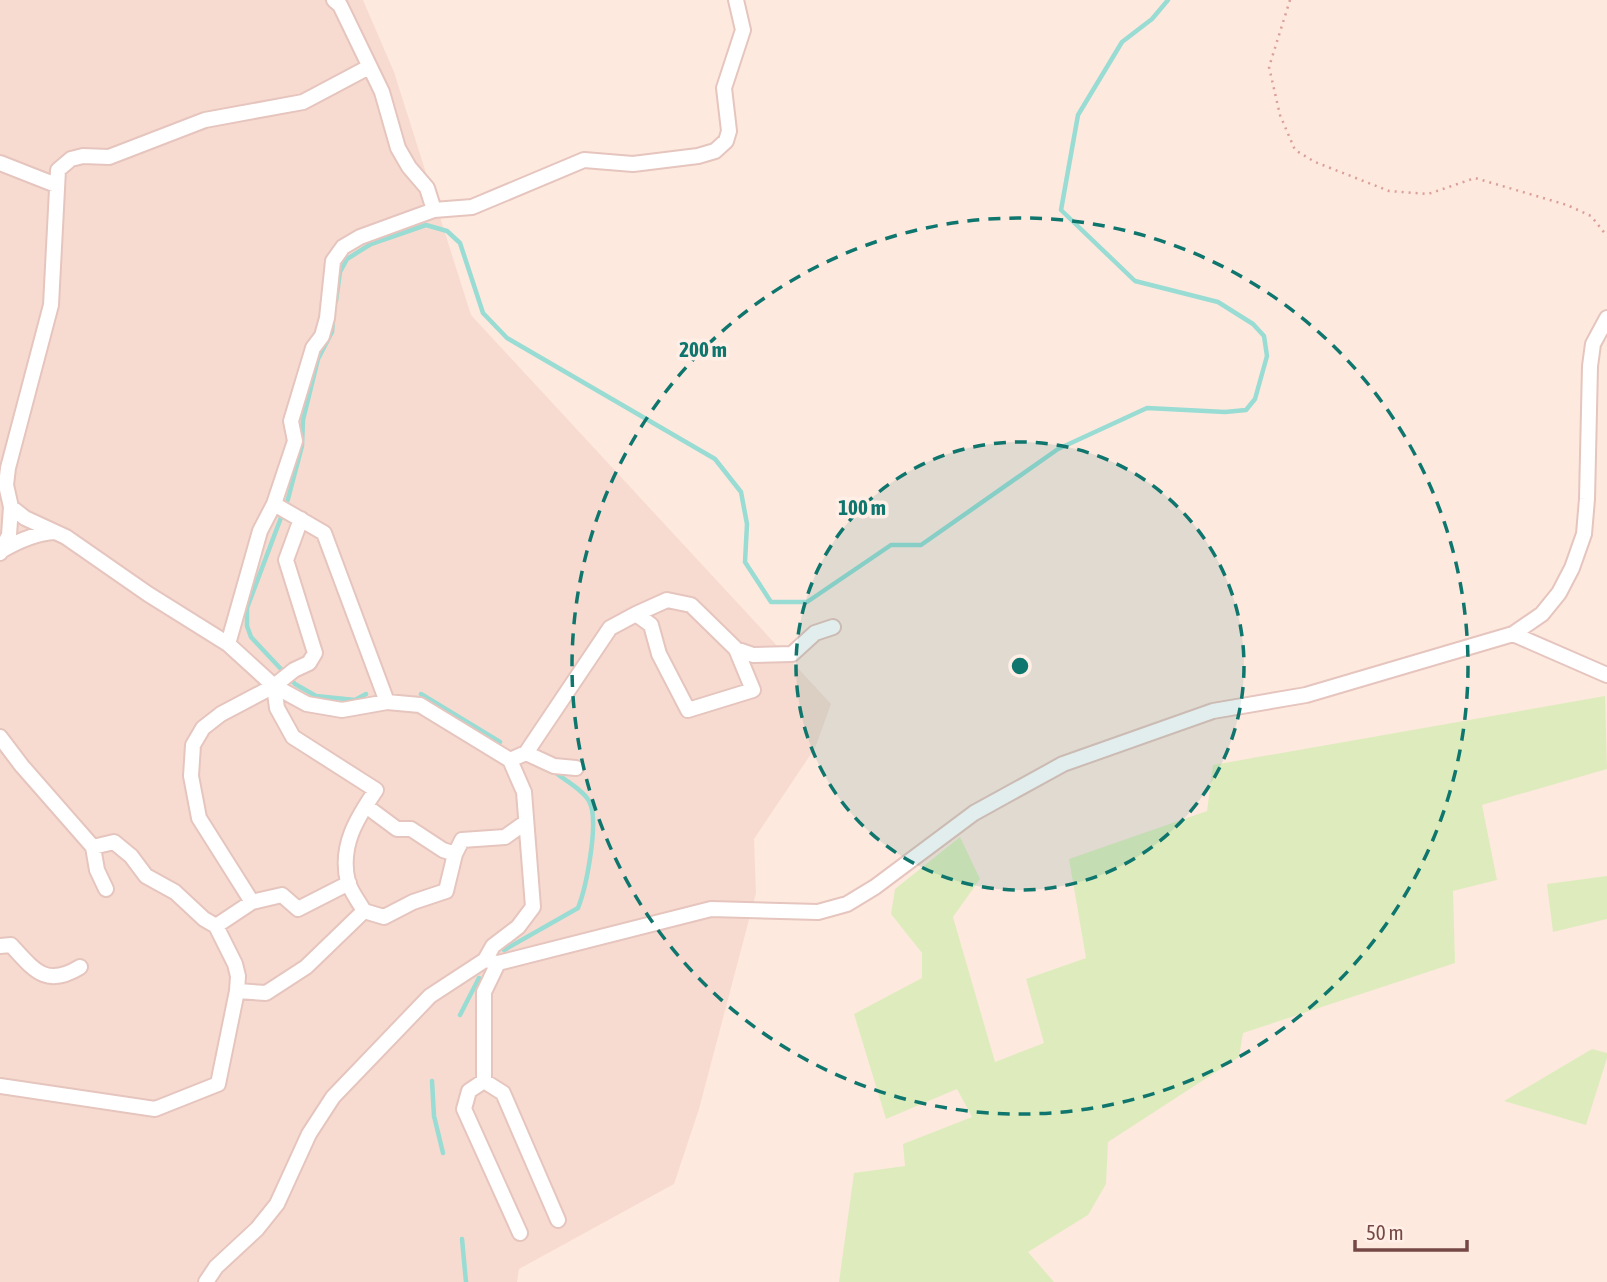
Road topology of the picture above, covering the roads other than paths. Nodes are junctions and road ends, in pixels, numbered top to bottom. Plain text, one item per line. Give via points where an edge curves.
1 (334, 0) edge
2 (737, 0) edge
3 (369, 67) junction
4 (0, 163) edge
5 (56, 185) junction
6 (434, 210) junction
7 (1607, 318) edge
8 (11, 506) junction
9 (286, 510) junction
10 (57, 532) junction
11 (1, 552) edge
12 (636, 614) junction
13 (833, 627) dead end
14 (1513, 634) junction
15 (228, 644) junction
16 (736, 649) junction
17 (1607, 675) edge
18 (282, 680) junction
19 (387, 702) junction
20 (0, 737) edge
21 (526, 753) junction
22 (510, 761) junction
23 (576, 768) dead end
24 (366, 806) junction
25 (526, 822) junction
26 (93, 847) junction
27 (455, 854) junction
28 (348, 883) junction
29 (106, 890) dead end
30 (251, 902) junction
31 (364, 911) junction
32 (216, 926) junction
33 (0, 946) edge
34 (492, 962) junction
35 (80, 967) dead end
36 (237, 991) junction
37 (484, 1081) junction
38 (0, 1086) edge
39 (558, 1220) dead end
40 (520, 1233) dead end
41 (206, 1282) edge

1 - 3 street
2 - 6 street via 743,30 724,88 729,131 715,151 633,164 584,160 472,207
3 - 5 street via 303,102 205,120 109,158 71,159 58,170
3 - 6 street via 382,92 398,148 427,188
4 - 5 street
5 - 8 street via 51,305 8,468
6 - 9 street via 360,237 343,247 333,261 327,318 291,421 295,441
7 - 14 street via 1593,344 1590,366 1584,534 1559,593 1542,614
8 - 10 street via 25,518
8 - 11 street via 9,535
9 - 15 street via 260,531
9 - 18 street via 286,560 315,653 309,663
9 - 19 street via 324,533
10 - 11 street via 17,542
10 - 15 street
12 - 16 street via 667,600 691,605
12 - 16 street via 651,625 659,654 688,710 753,690
12 - 21 street via 610,628
13 - 16 street via 815,633 792,654 753,655
14 - 17 street
14 - 34 street via 1306,695 1213,711 1063,764 974,813 847,904 818,912 711,909
15 - 18 street
18 - 19 street via 307,704 342,710
18 - 24 street via 277,708 293,737 376,790
18 - 30 street via 203,727 193,746 191,776 199,818
19 - 22 street via 420,705
20 - 26 street
21 - 22 street
21 - 23 street via 554,766
22 - 25 street via 524,792
24 - 27 street via 397,829 411,829
24 - 28 street via 353,824 346,859
25 - 27 street via 505,836 462,840
25 - 34 street via 533,907 518,927 493,946
26 - 29 street
26 - 32 street via 114,842 146,876 175,892
27 - 31 street via 446,891 384,918
28 - 30 street via 298,909 282,895
28 - 31 street
30 - 32 street
31 - 36 street via 306,967 266,993
32 - 36 street via 238,976
33 - 35 street via 11,945 35,971 53,978
34 - 37 street via 485,992
34 - 41 street via 430,996 333,1097 309,1134 277,1205
36 - 38 street via 218,1084 155,1110
37 - 39 street via 503,1093
37 - 40 street via 469,1091 464,1109

